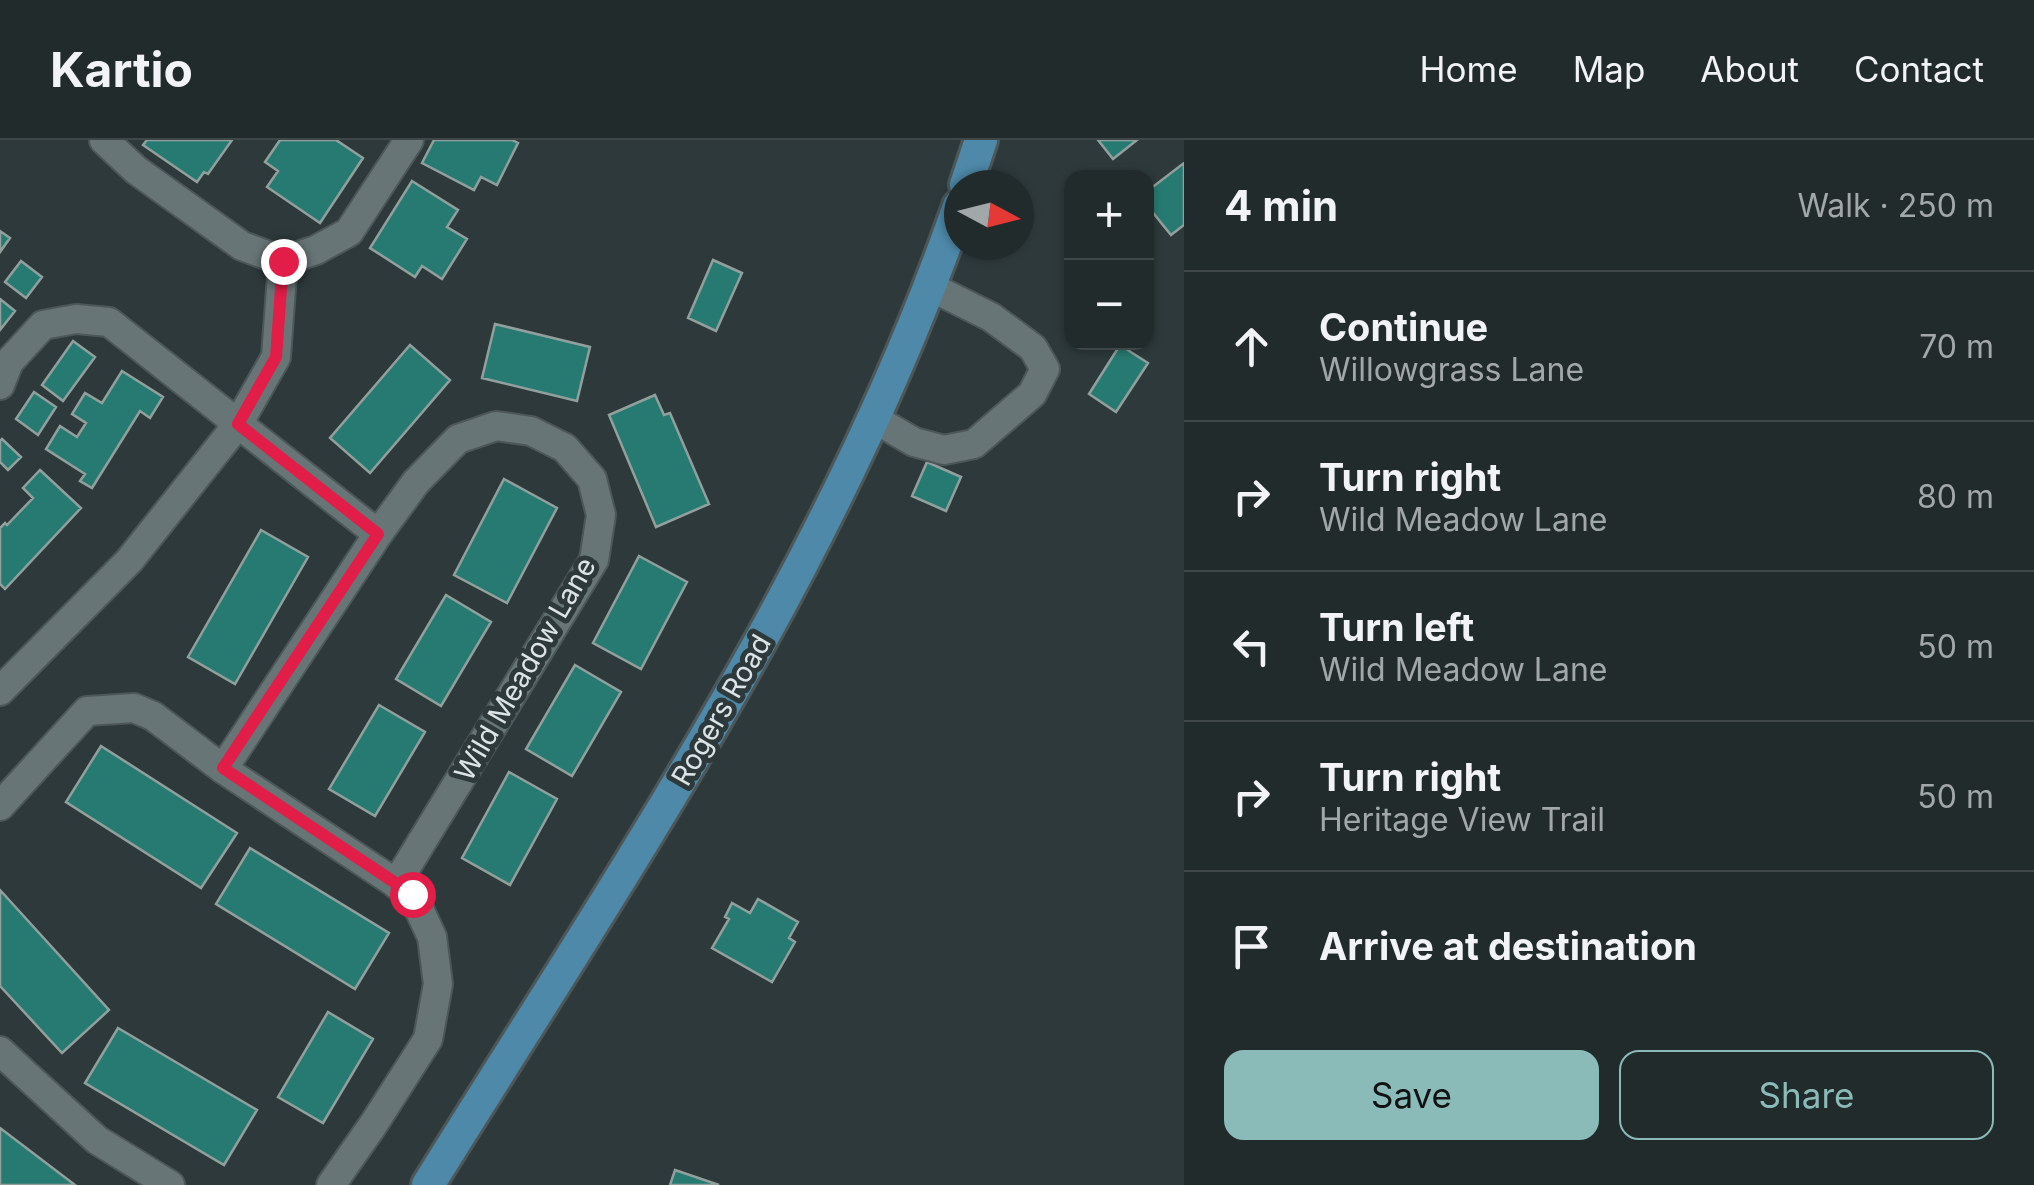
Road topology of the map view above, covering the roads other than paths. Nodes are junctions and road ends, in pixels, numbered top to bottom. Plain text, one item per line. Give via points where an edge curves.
1 (104, 140) edge
2 (409, 140) edge
3 (981, 140) edge
4 (971, 170) edge
5 (944, 249) edge
6 (283, 261) junction
7 (931, 287) junction
8 (0, 385) edge
9 (873, 418) junction
10 (238, 424) junction
11 (378, 534) junction
12 (0, 691) edge
13 (223, 768) junction
14 (0, 806) edge
15 (396, 884) junction
16 (0, 1051) edge
17 (170, 1185) edge
18 (331, 1185) edge
19 (428, 1185) edge

1 - 6 street via 242,246
2 - 6 street via 349,232
3 - 4 main road
5 - 7 main road, Rogers Road
6 - 10 street via 276,357
7 - 9 main road, Rogers Road
7 - 9 street via 991,317 1033,348 1045,369 1032,394 974,444 944,450 914,442
8 - 10 street via 10,362 43,324 109,322
9 - 19 main road, Rogers Road via 763,640
10 - 11 street
10 - 12 street via 129,561
11 - 13 street, Wild Meadow Lane
11 - 15 street, Wild Meadow Lane via 458,439 496,426 531,431 565,448 592,479 601,515 594,560
13 - 14 street via 134,708 87,711
13 - 15 street
15 - 18 street via 412,894 432,937 438,984 428,1039
16 - 17 street via 97,1140

